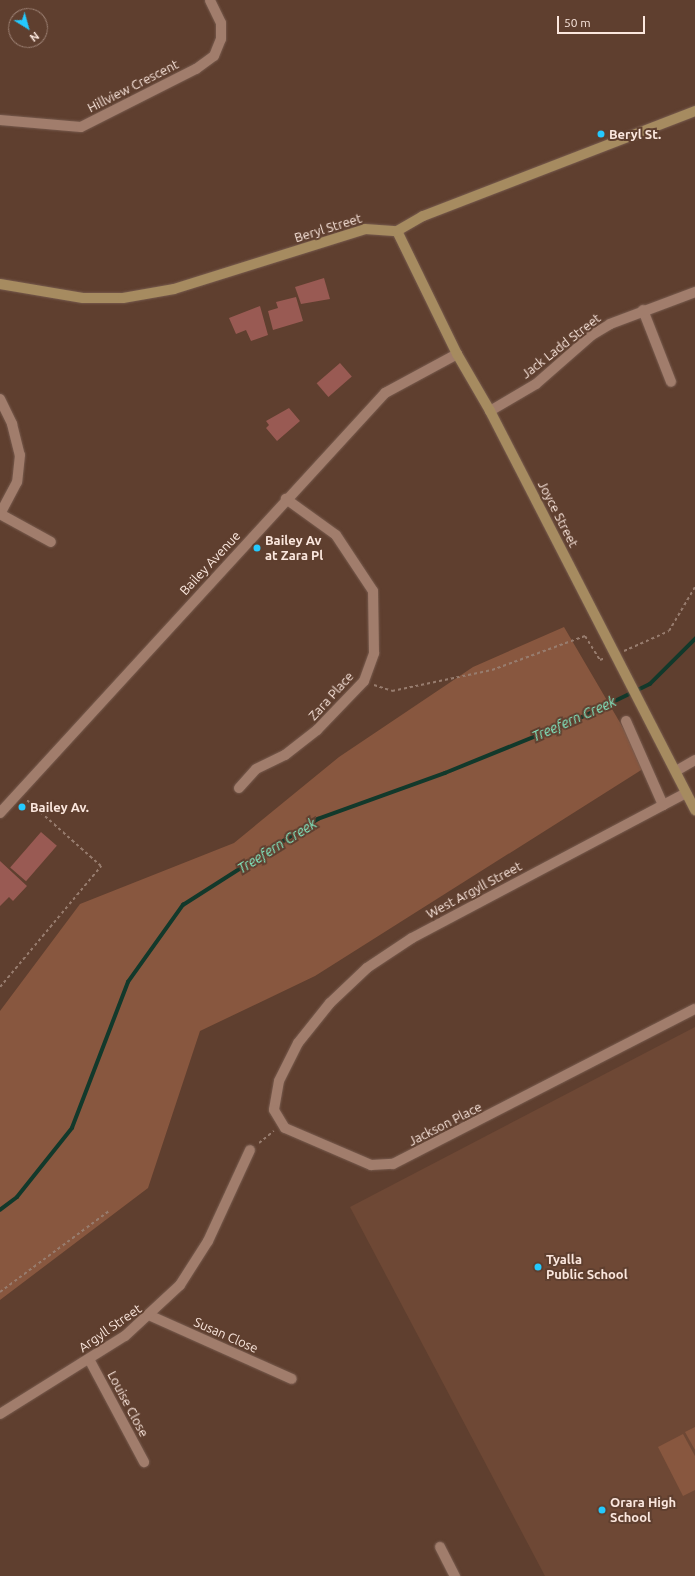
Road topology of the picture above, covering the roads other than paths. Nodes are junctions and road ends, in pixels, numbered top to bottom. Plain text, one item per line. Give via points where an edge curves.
1 (210, 0) edge
2 (695, 111) edge
3 (0, 120) edge
4 (397, 231) junction
5 (0, 284) edge
6 (695, 292) edge
7 (644, 310) junction
8 (457, 354) junction
9 (671, 382) dead end
10 (0, 400) edge
11 (490, 411) junction
12 (286, 499) junction
13 (0, 514) edge
14 (51, 542) dead end
15 (626, 721) dead end
16 (695, 760) edge
17 (676, 770) junction
18 (239, 788) dead end
19 (686, 793) junction
20 (663, 805) junction
21 (695, 810) edge
22 (0, 813) edge
23 (695, 1009) edge
24 (282, 1125) joint
25 (250, 1150) road end
26 (151, 1316) junction
27 (89, 1359) junction
28 (292, 1379) dead end
29 (0, 1414) edge
30 (144, 1462) dead end
31 (440, 1547) dead end
32 (455, 1576) edge

1 - 3 street, Hillview Crescent via 221,23 221,39 214,56 196,69 80,127
2 - 4 main road via 423,216
4 - 5 main road, Beryl Street via 365,229 148,295 83,298
4 - 8 main road, Joyce Street
6 - 7 street, Jack Ladd Street
7 - 9 street
7 - 11 street, Jack Ladd Street via 592,335 536,384
8 - 11 main road, Joyce Street
8 - 12 street, Bailey Avenue via 385,393
10 - 13 street via 12,424 20,455 17,482
11 - 17 main road, Joyce Street
12 - 18 street, Zara Place via 336,535 373,591 374,653 364,681 317,730 285,755 256,769
12 - 22 street, Bailey Avenue
13 - 14 street
15 - 20 street
16 - 17 street
17 - 19 main road, Joyce Street
19 - 20 street, West Argyll Street
19 - 21 main road, Joyce Street
20 - 24 street, West Argyll Street via 412,938 362,973 330,1003 298,1043 276,1089 274,1110
23 - 24 street, Jackson Place via 393,1164 371,1165
25 - 26 street, Argyll Street via 208,1241 180,1285
26 - 27 street, Argyll Street
26 - 28 street, Susan Close
27 - 29 street, Argyll Street
27 - 30 street, Louise Close
31 - 32 street

